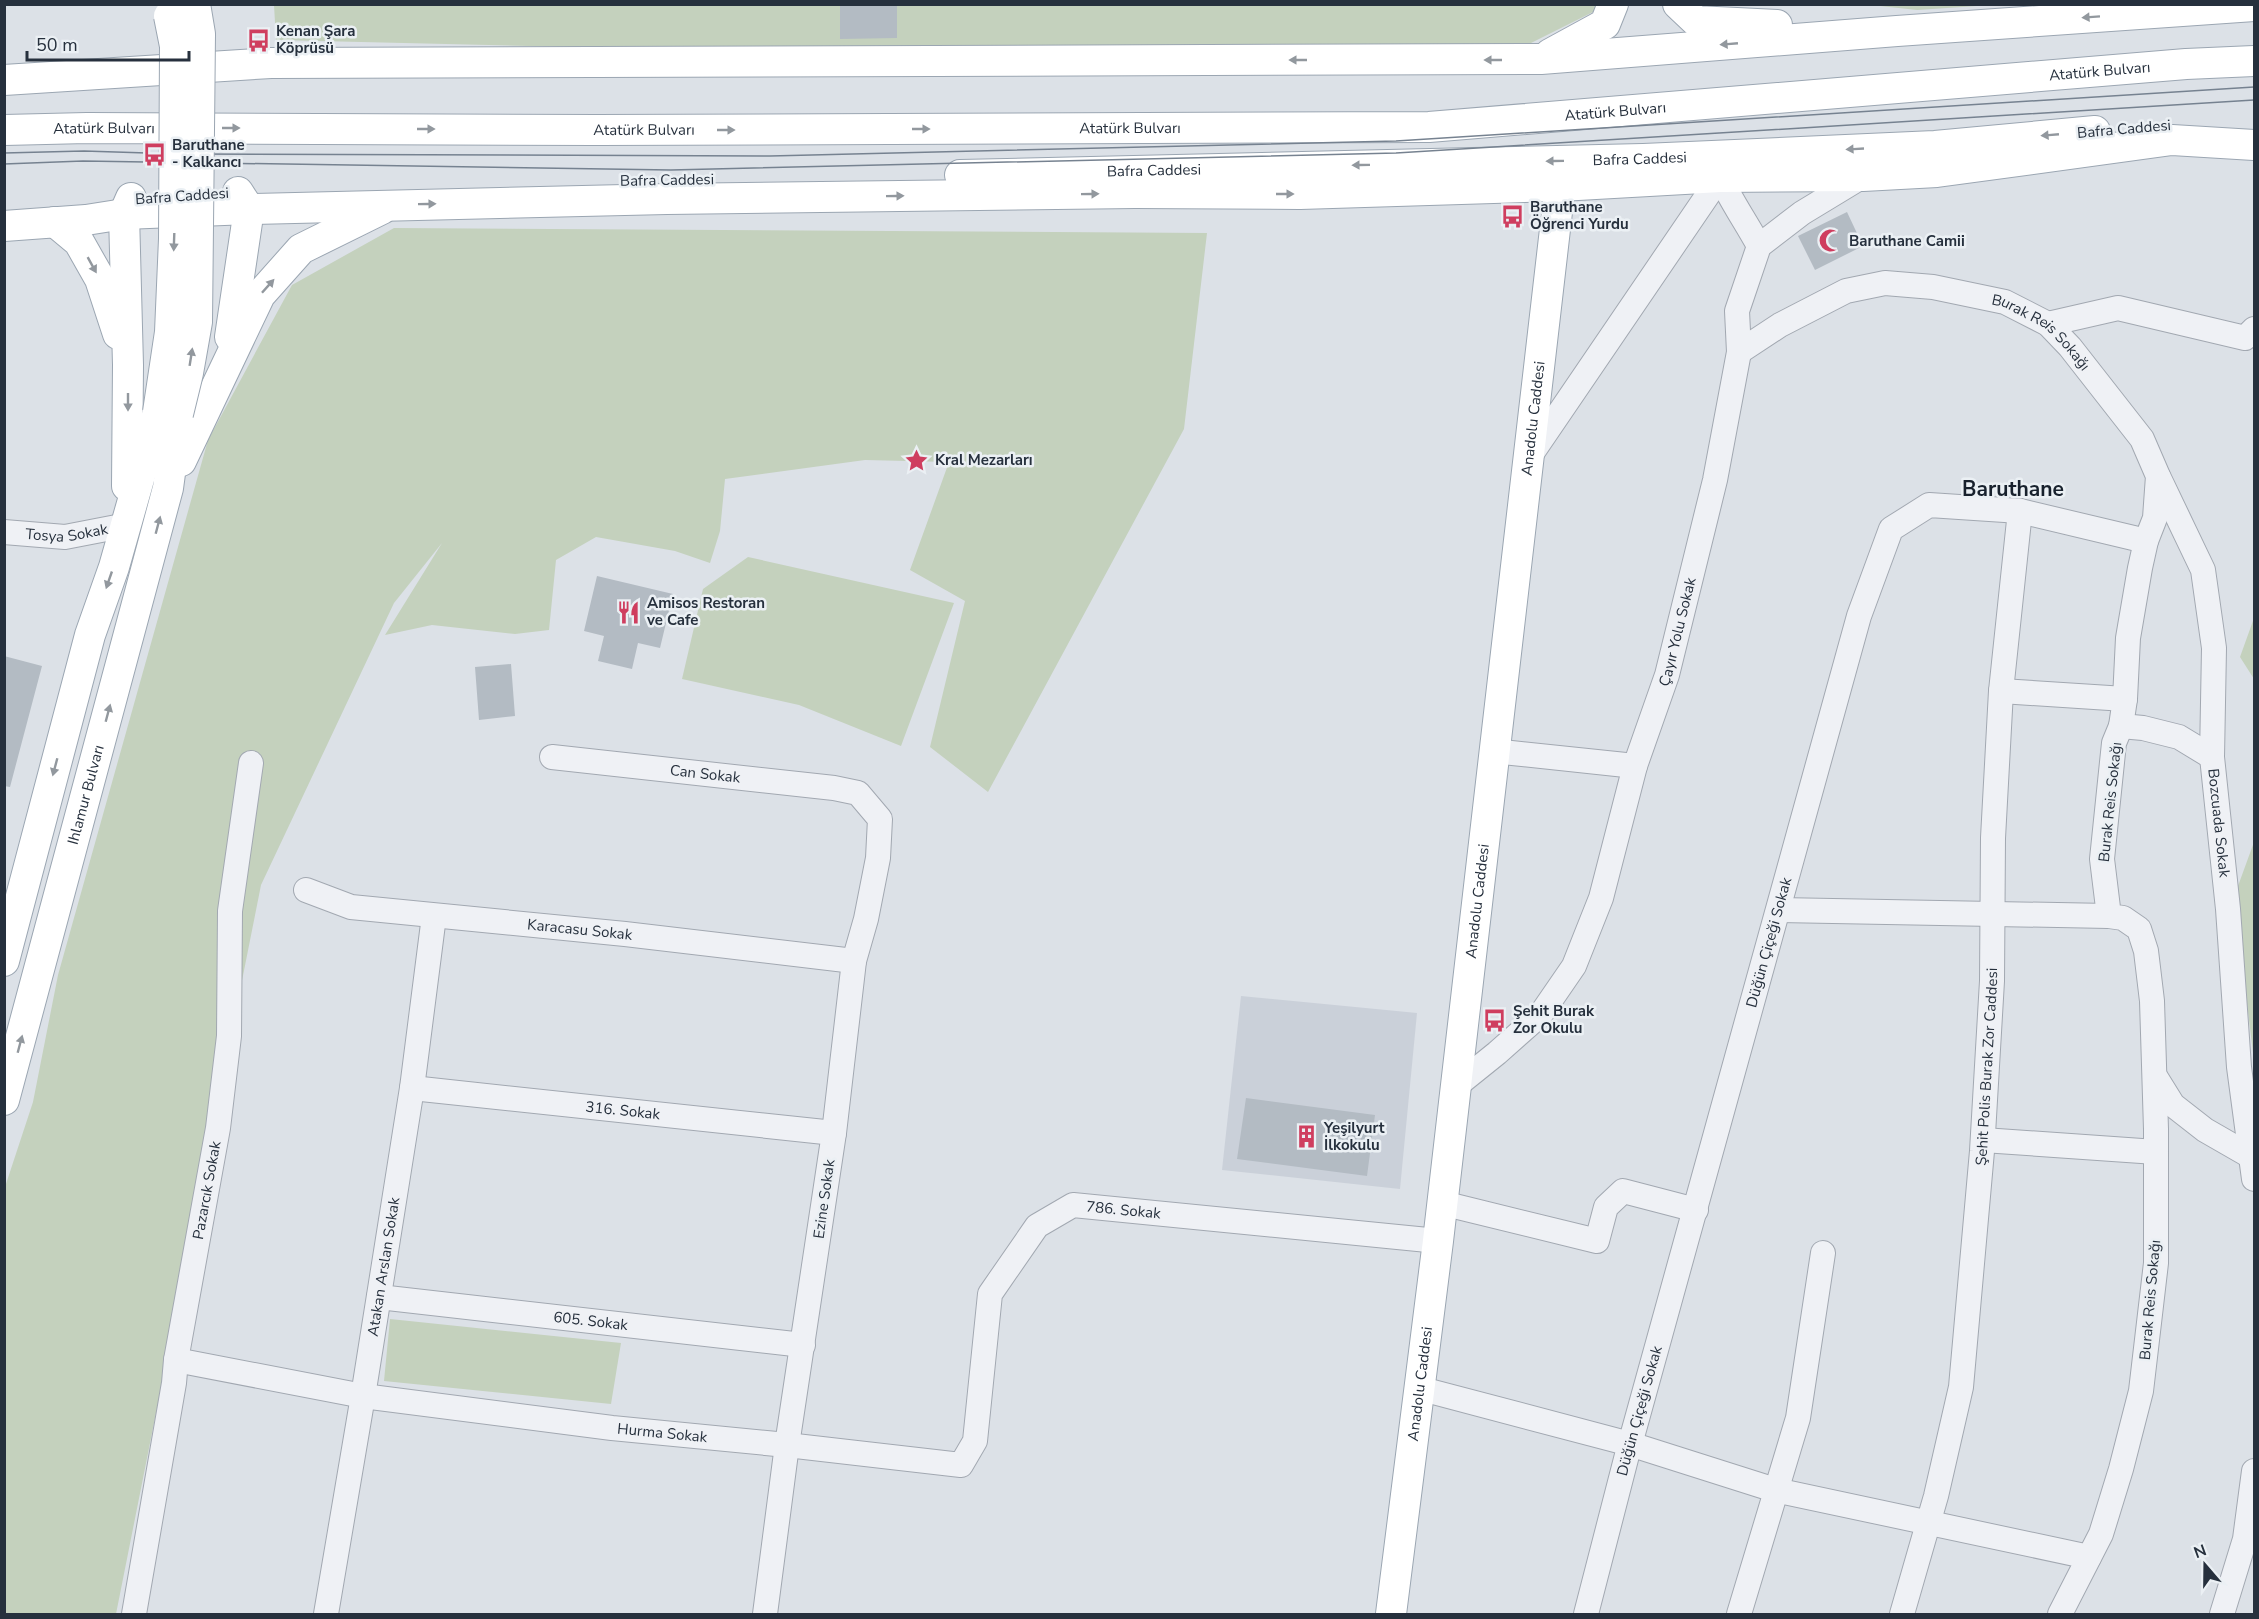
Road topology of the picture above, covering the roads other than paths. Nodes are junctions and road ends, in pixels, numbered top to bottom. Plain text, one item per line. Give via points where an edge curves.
1 (1613, 4) edge
2 (1678, 4) edge
3 (2254, 6) edge
4 (174, 8) edge
5 (1897, 31) junction
6 (1541, 59) junction
7 (2254, 62) edge
8 (4, 80) edge
9 (4, 130) edge
10 (2254, 130) edge
11 (2254, 146) edge
12 (1863, 176) junction
13 (1720, 177) junction
14 (1560, 186) junction
15 (244, 200) junction
16 (389, 205) junction
17 (128, 206) junction
18 (55, 222) junction
19 (4, 226) edge
20 (1759, 246) junction
21 (2048, 324) junction
22 (2254, 329) edge
23 (1740, 352) junction
24 (128, 366) junction
25 (225, 367) junction
26 (168, 413) junction
27 (1530, 456) junction
28 (2158, 476) junction
29 (168, 488) junction
30 (2020, 511) junction
31 (127, 525) junction
32 (4, 532) edge
33 (2146, 541) junction
34 (2001, 691) junction
35 (2126, 699) junction
36 (2121, 726) junction
37 (1493, 751) junction
38 (552, 757) dead end
39 (2212, 757) junction
40 (250, 763) dead end
41 (1635, 766) junction
42 (858, 793) joint
43 (306, 890) dead end
44 (1779, 910) junction
45 (1993, 915) junction
46 (434, 916) junction
47 (2109, 916) junction
48 (4, 961) edge
49 (854, 961) junction
50 (2154, 1073) junction
51 (1456, 1086) junction
52 (412, 1088) junction
53 (4, 1100) edge
54 (834, 1133) junction
55 (1983, 1140) junction
56 (2156, 1152) junction
57 (2253, 1168) edge
58 (1442, 1203) junction
59 (1696, 1210) junction
60 (1438, 1241) junction
61 (1823, 1253) dead end
62 (379, 1297) junction
63 (803, 1345) junction
64 (176, 1360) junction
65 (1418, 1388) junction
66 (363, 1396) junction
67 (1630, 1444) junction
68 (787, 1445) junction
69 (961, 1465) joint
70 (2254, 1471) edge
71 (1775, 1491) junction
72 (1928, 1524) junction
73 (2089, 1557) junction
74 (134, 1614) edge
75 (326, 1614) edge
76 (765, 1614) edge
77 (1391, 1614) edge
78 (1586, 1614) edge
79 (1739, 1614) edge
80 (1902, 1614) edge
81 (2060, 1614) edge
82 (2222, 1614) edge

1 - 6 main road via 1605,24
2 - 5 main road via 1696,21
3 -> 5 main road
4 - 26 main road, bridge via 174,239
5 -> 6 main road
6 -> 8 main road via 271,63
9 -> 7 main road, Atatürk Bulvarı via 1429,127 2186,64
10 -> 15 main road, Bafra Caddesi via 2170,124 1935,146 1643,159 399,184
11 - 12 main road, Bafra Caddesi via 2172,140 1937,172
12 - 13 main road, Bafra Caddesi
12 - 20 street via 1802,213
13 - 14 main road, Bafra Caddesi
13 - 20 street
13 - 27 street
16 -> 14 main road, Bafra Caddesi via 1300,194
14 - 27 main road, Anadolu Caddesi
15 - 16 main road, Bafra Caddesi
15 - 17 main road, Bafra Caddesi
15 - 25 main road
25 -> 16 main road via 260,296 301,249
17 - 18 main road, Bafra Caddesi
17 - 24 main road
18 - 19 main road, Bafra Caddesi
18 -> 24 main road via 79,242 100,279
20 - 23 street, Çayır Yolu Sokak via 1737,311
21 - 22 street via 2118,308 2245,338
21 - 23 street, Burak Reis Sokağı via 2005,302 1933,287 1885,283 1846,291 1780,325
21 - 28 street, Burak Reis Sokağı via 2142,439
23 - 41 street, Çayır Yolu Sokak via 1715,480 1667,675
24 -> 31 main road
25 - 29 main road
26 - 29 main road
26 - 31 main road
27 - 37 main road, Anadolu Caddesi
28 - 33 street, Burak Reis Sokağı via 2155,518
28 - 39 street, Bozcuada Sokak via 2203,570 2214,648
53 -> 29 main road, Ihlamur Bulvarı
30 - 33 street, Düğün Çiçeği Sokak
30 - 34 street, Şehit Polis Burak Zor Caddesi
30 - 44 street, Düğün Çiçeği Sokak via 1929,505 1891,529 1860,616
31 - 32 street, Tosya Sokak via 64,537
31 -> 48 main road via 90,635
33 - 35 street, Burak Reis Sokağı via 2128,638
34 - 35 street
34 - 45 street, Şehit Polis Burak Zor Caddesi
35 - 36 street, Burak Reis Sokağı
36 - 39 street via 2178,737
36 - 47 street, Burak Reis Sokağı via 2114,743 2102,860
37 - 41 street
37 - 51 main road, Anadolu Caddesi
38 - 42 street, Can Sokak
39 - 57 street, Bozcuada Sokak via 2239,1067
40 - 64 street, Pazarcık Sokak via 230,911 228,1036 218,1128
41 - 51 street, Çayır Yolu Sokak via 1601,898 1574,966 1541,1014
42 - 49 street, Ezine Sokak via 880,819 878,858
43 - 46 street, Karacasu Sokak via 351,907
44 - 45 street
44 - 59 street, Düğün Çiçeği Sokak
45 - 47 street
45 - 55 street, Şehit Polis Burak Zor Caddesi
46 - 49 street, Karacasu Sokak
46 - 52 street, Atakan Arslan Sokak
47 - 50 street, Burak Reis Sokağı via 2123,918 2139,929 2146,951
49 - 54 street, Ezine Sokak
50 - 56 street, Burak Reis Sokağı
50 - 57 street via 2173,1105
51 - 58 main road, Anadolu Caddesi
52 - 54 street, 316. Sokak
52 - 62 street, Atakan Arslan Sokak
54 - 63 street, Ezine Sokak
55 - 56 street
55 - 72 street, Şehit Polis Burak Zor Caddesi via 1961,1387
56 - 73 street, Burak Reis Sokağı via 2156,1263 2141,1391 2101,1534
58 - 59 street via 1598,1241 1606,1207 1623,1191
58 - 60 main road, Anadolu Caddesi
59 - 67 street, Düğün Çiçeği Sokak
60 - 65 main road, Anadolu Caddesi
60 - 69 street, 786. Sokak via 1073,1205 1037,1226 990,1294 975,1441
61 - 71 street via 1798,1418
62 - 63 street, 605. Sokak
62 - 66 street, Atakan Arslan Sokak
63 - 68 street, Ezine Sokak
64 - 66 street, Hurma Sokak
64 - 74 street, Pazarcık Sokak
65 - 67 street
65 - 77 main road, Anadolu Caddesi
66 - 68 street, Hurma Sokak via 612,1428
66 - 75 street, Atakan Arslan Sokak
67 - 71 street
67 - 78 street, Düğün Çiçeği Sokak
68 - 69 street, Hurma Sokak
68 - 76 street, Ezine Sokak
70 - 82 street via 2245,1539
71 - 72 street
71 - 79 street
72 - 73 street
72 - 80 street, Şehit Polis Burak Zor Caddesi
73 - 81 street, Burak Reis Sokağı

